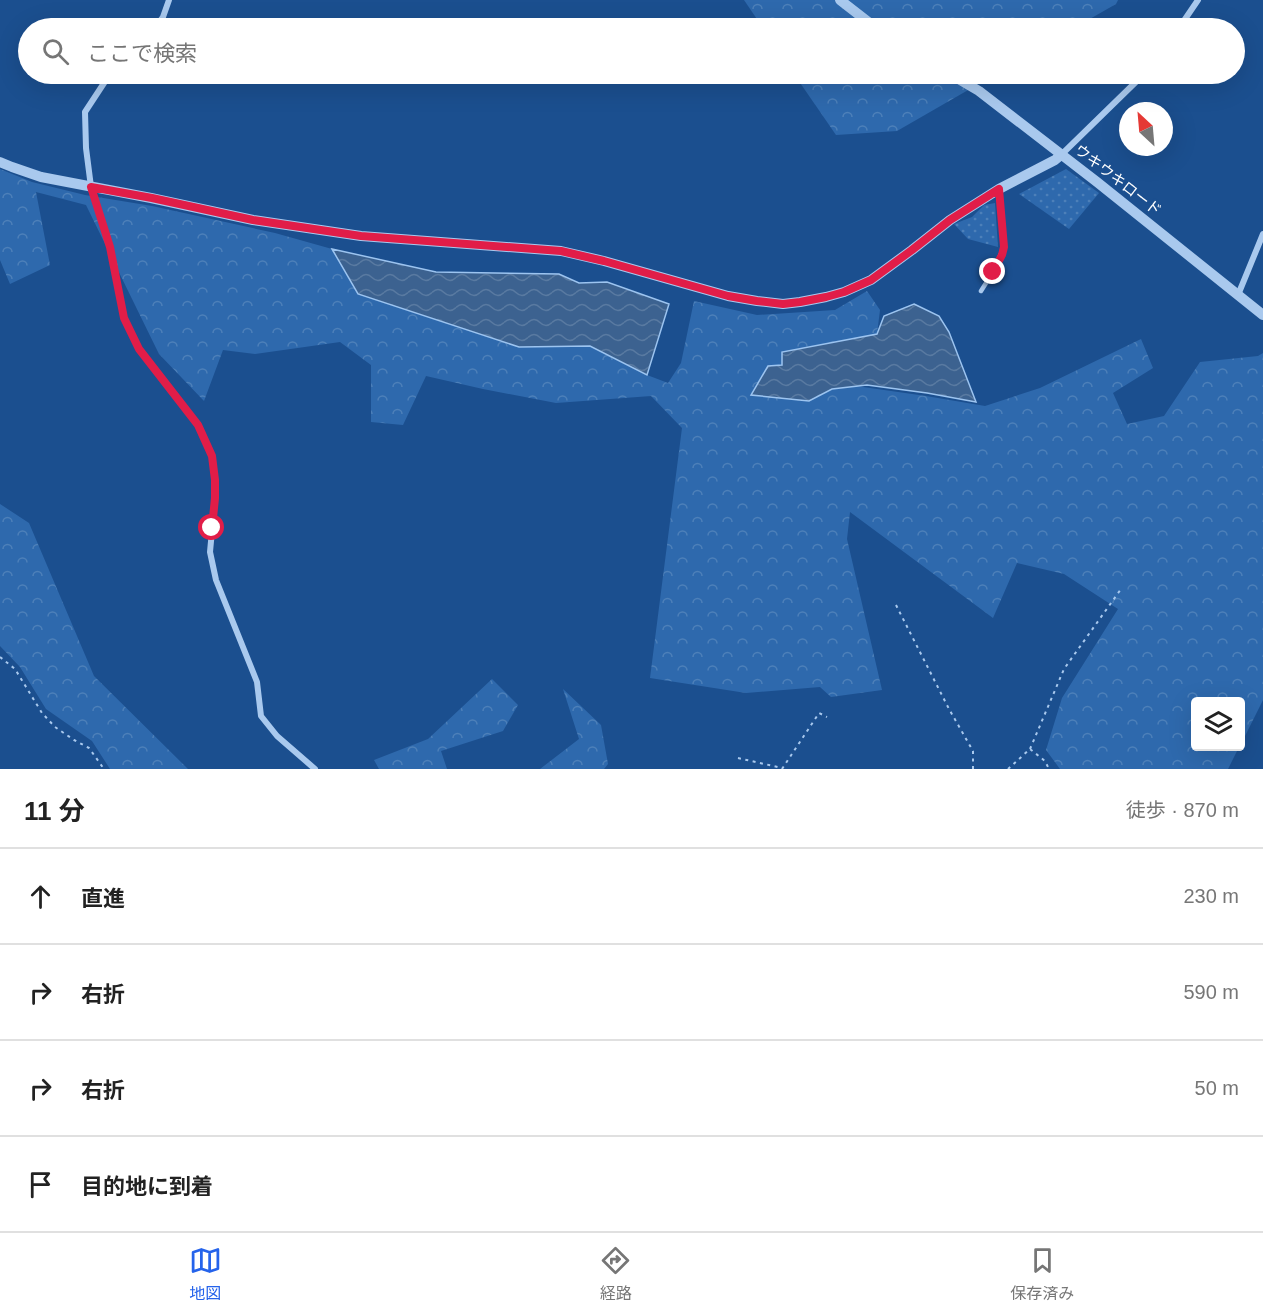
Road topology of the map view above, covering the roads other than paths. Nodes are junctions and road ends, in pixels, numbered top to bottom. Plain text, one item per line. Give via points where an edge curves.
1 (169, 0) edge
2 (840, 0) edge
3 (1198, 0) edge
4 (162, 18) edge
5 (863, 18) edge
6 (1186, 18) edge
7 (103, 84) edge
8 (968, 84) edge
9 (1134, 84) edge
10 (1061, 155) junction
11 (0, 162) edge
12 (91, 187) junction
13 (999, 189) junction
14 (1263, 234) edge
15 (981, 291) dead end
16 (1238, 295) junction
17 (1263, 315) edge
18 (315, 769) edge

1 - 4 street
2 - 5 street
3 - 6 street
7 - 12 street via 85,112
8 - 10 street, ウキウキロード
9 - 10 street
10 - 13 street
10 - 16 street, ウキウキロード
11 - 12 street via 41,177
12 - 13 street via 253,220 361,236 561,251 728,296 783,304 826,297 871,280 950,220
12 - 18 street via 110,247 124,318 139,349 198,425 212,456 215,498 210,552 216,580 257,682 261,716 277,736
13 - 15 lane via 1004,247
14 - 16 street
16 - 17 street, ウキウキロード

